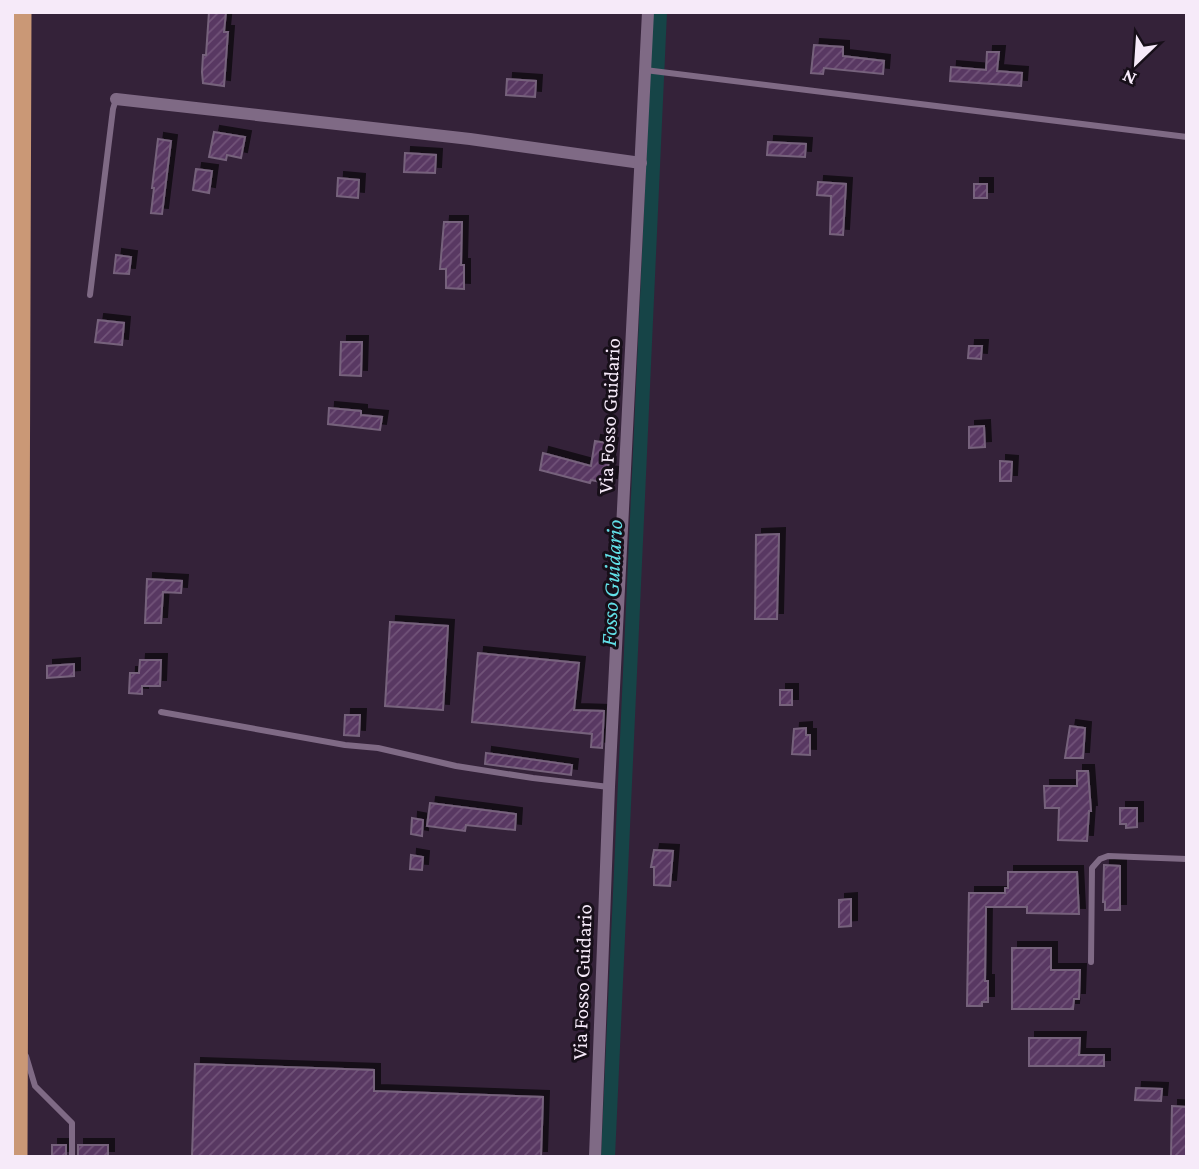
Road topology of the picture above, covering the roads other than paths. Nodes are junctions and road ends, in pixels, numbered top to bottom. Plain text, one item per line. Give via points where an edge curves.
1 (22, 12) edge
2 (648, 12) edge
3 (647, 70) junction
4 (116, 99) joint
5 (1187, 137) edge
6 (641, 163) junction
7 (90, 295) dead end
8 (161, 712) dead end
9 (609, 787) junction
10 (1187, 859) edge
11 (1091, 962) dead end
12 (19, 1034) junction
13 (18, 1157) edge
14 (72, 1157) edge
15 (595, 1157) edge

1 - 12 highway
2 - 3 street, Via Fosso Guidario
3 - 5 lane
3 - 6 street, Via Fosso Guidario
4 - 6 street
4 - 7 lane
6 - 9 street, Via Fosso Guidario
8 - 9 lane via 378,748 456,766
9 - 15 street, Via Fosso Guidario
10 - 11 lane via 1108,856 1096,862 1092,868
12 - 13 highway
12 - 14 lane via 35,1086 72,1123

